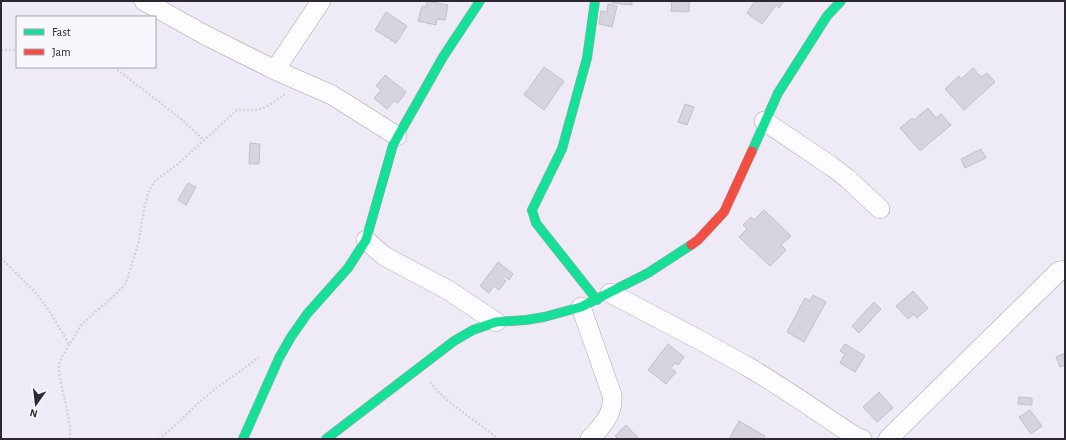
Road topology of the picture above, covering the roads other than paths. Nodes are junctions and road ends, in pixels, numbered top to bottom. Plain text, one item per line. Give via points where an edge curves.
1 (144, 1) edge
2 (321, 1) edge
3 (480, 1) edge
4 (595, 1) edge
5 (841, 1) edge
6 (275, 70) junction
7 (764, 121) junction
8 (397, 136) junction
9 (880, 209) dead end
10 (366, 240) junction
11 (1065, 270) edge
12 (596, 300) junction
13 (496, 322) junction
14 (243, 439) edge
15 (326, 439) edge
16 (590, 439) edge
17 (862, 439) edge
18 (888, 439) edge

1 - 6 street
2 - 6 street
3 - 8 street
4 - 12 street via 587,58 562,149 532,210 536,223
5 - 7 street via 827,16 778,93
6 - 8 street via 332,95
7 - 9 street via 847,178
7 - 12 street via 724,212 714,224 681,252 648,273
8 - 10 street
10 - 13 street via 384,256 448,290
10 - 14 street via 348,268 307,314 291,337
11 - 18 street via 1059,271
12 - 13 street via 544,317
12 - 16 street via 613,403 607,419
12 - 17 street via 678,328 750,368
13 - 15 street via 463,335

